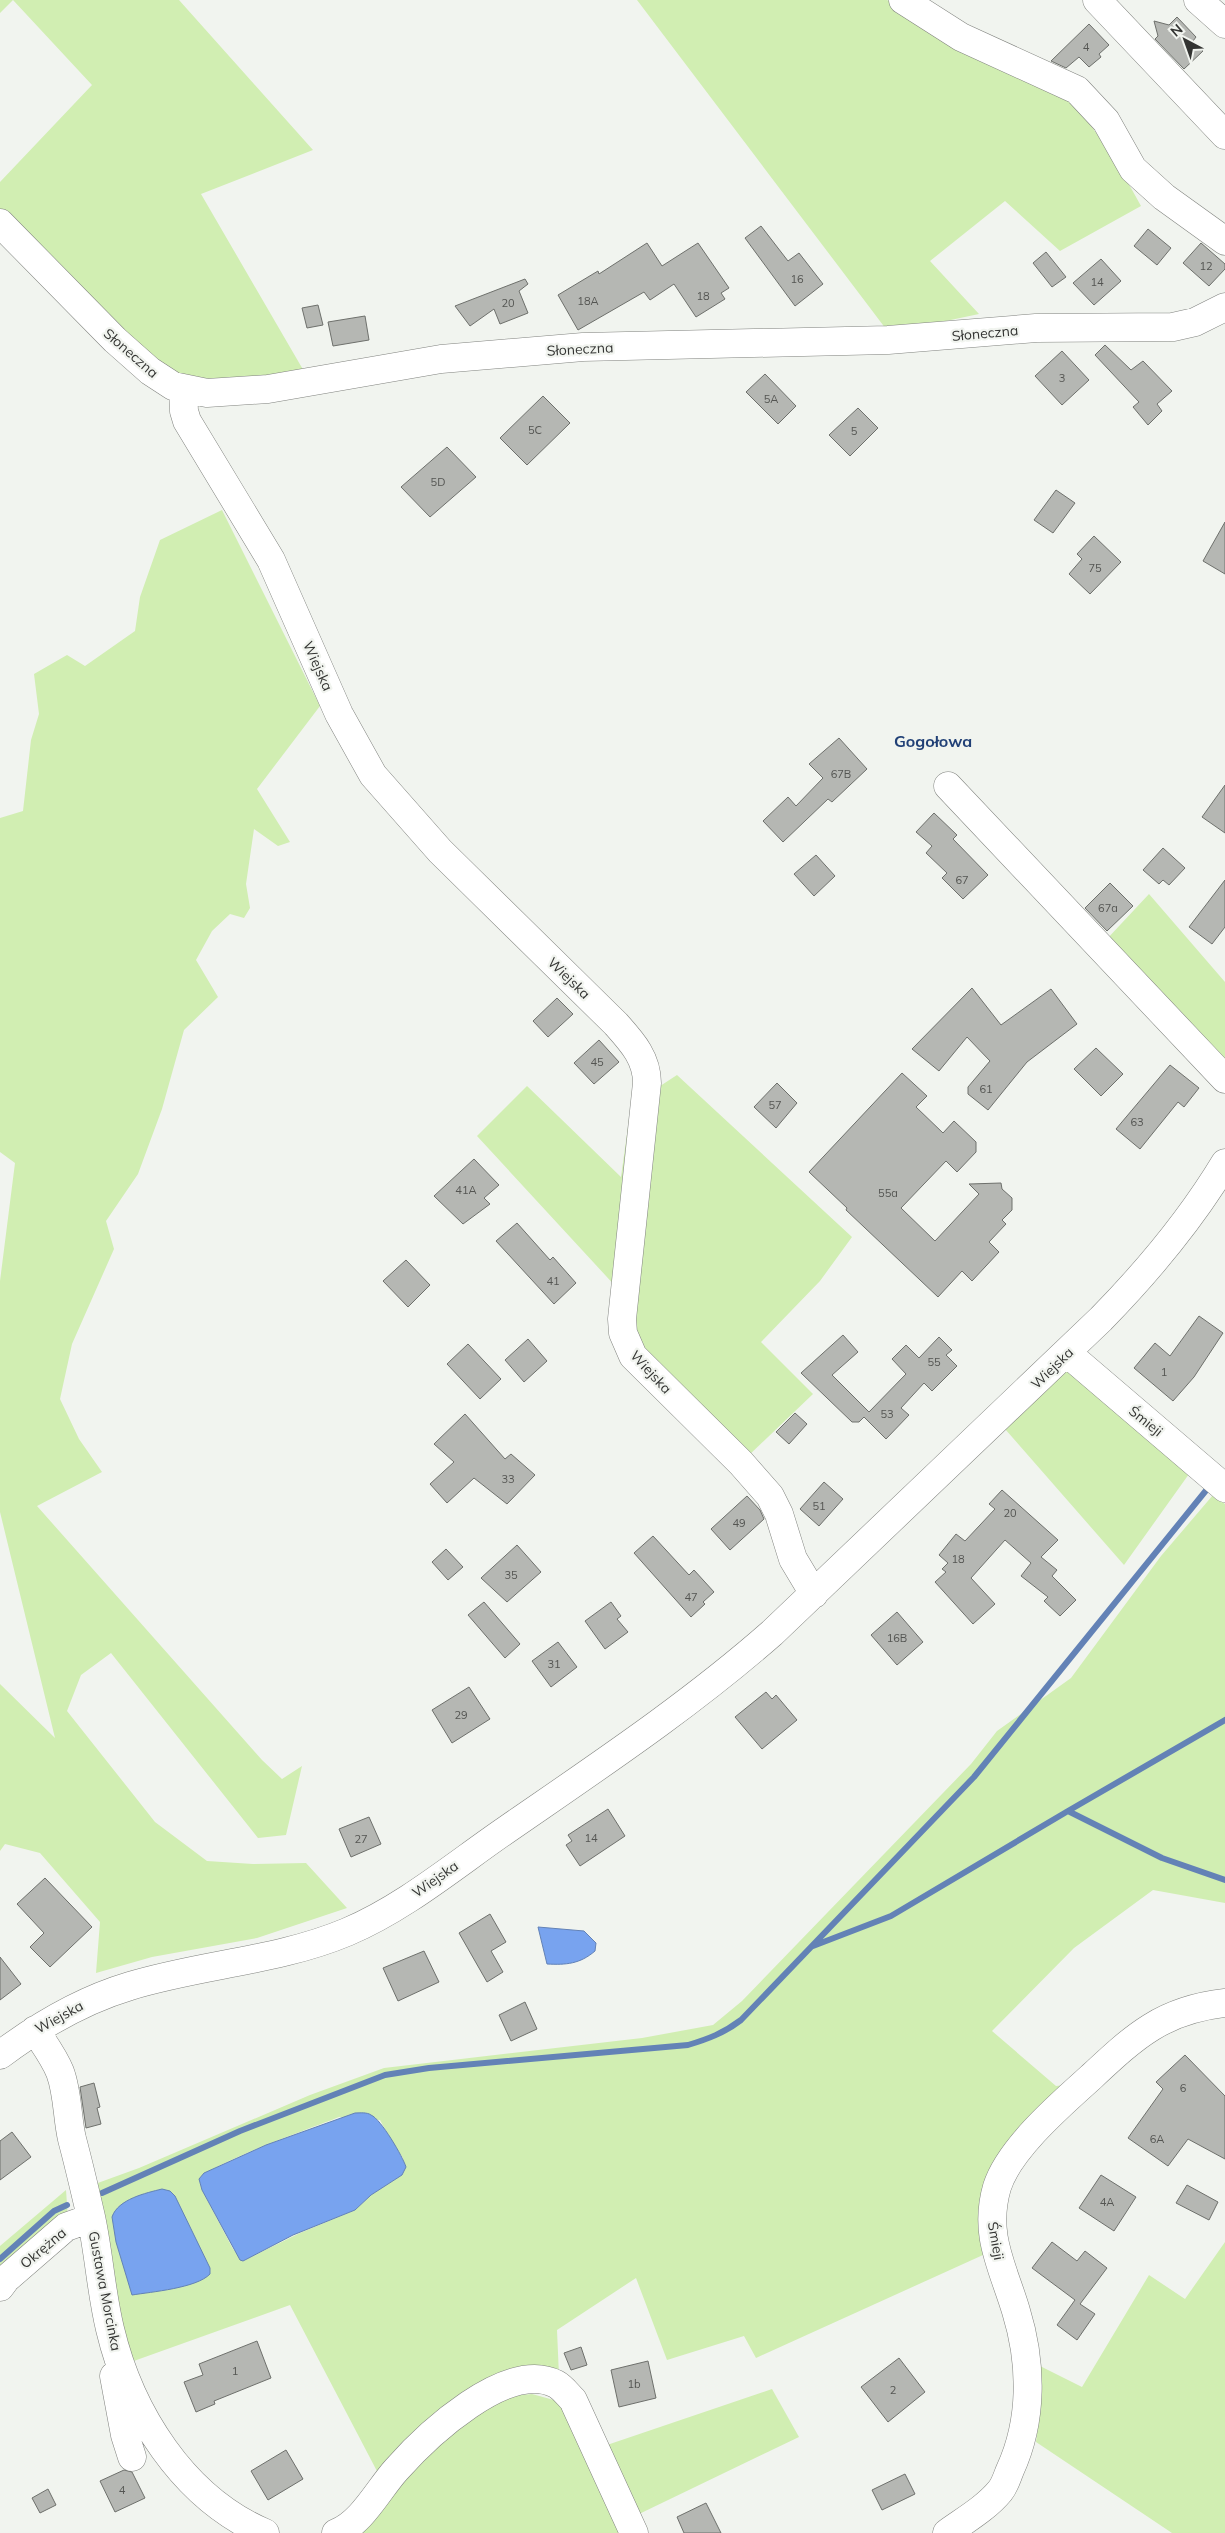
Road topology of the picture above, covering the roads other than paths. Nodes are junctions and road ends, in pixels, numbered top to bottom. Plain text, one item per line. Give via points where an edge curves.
1 (903, 0) edge
2 (1098, 0) edge
3 (1198, 0) edge
4 (1225, 24) edge
5 (1225, 135) edge
6 (0, 223) edge
7 (1225, 241) edge
8 (1225, 307) edge
9 (183, 390) junction
10 (948, 786) dead end
11 (1225, 1079) edge
12 (1225, 1164) edge
13 (1067, 1353) junction
14 (1225, 1488) edge
15 (814, 1594) junction
16 (1225, 2003) edge
17 (35, 2030) junction
18 (0, 2055) edge
19 (91, 2218) junction
20 (0, 2286) edge
21 (114, 2341) junction
22 (132, 2457) dead end
23 (265, 2533) edge
24 (336, 2533) edge
25 (634, 2533) edge
26 (947, 2533) edge

1 - 7 street via 961,37 1077,90 1106,121 1133,169 1164,197
2 - 5 street
3 - 4 street
6 - 9 street, Słoneczna via 133,357 156,377
8 - 9 street, Słoneczna via 1195,322 1173,327 1036,328 888,340 584,347 441,359 248,392
9 - 15 street, Wiejska via 187,421 271,560 339,714 373,775 434,844 616,1024 641,1054 646,1084 622,1319 624,1338 633,1356 770,1496 793,1558
10 - 11 street
12 - 13 street, Wiejska via 1153,1265
13 - 14 street, Śmieji
13 - 15 street, Wiejska
15 - 17 street, Wiejska via 729,1671 685,1705 375,1918 300,1949 113,1991
16 - 26 street, Śmieji via 1204,2005 1176,2014 1133,2038 1035,2132 1014,2157 998,2185 991,2212 992,2234 1017,2312 1028,2361 1025,2423 1016,2458 1002,2489
17 - 18 street, Wiejska
17 - 19 street, Gustawa Morcinka via 61,2074 70,2130
19 - 20 street, Okrężna via 66,2227
19 - 21 street, Gustawa Morcinka
21 - 22 street via 116,2389
21 - 23 street, Gustawa Morcinka via 138,2404 160,2444 185,2476 245,2524
24 - 25 street via 362,2513 414,2450 452,2417 510,2382 534,2379 557,2384 573,2400

